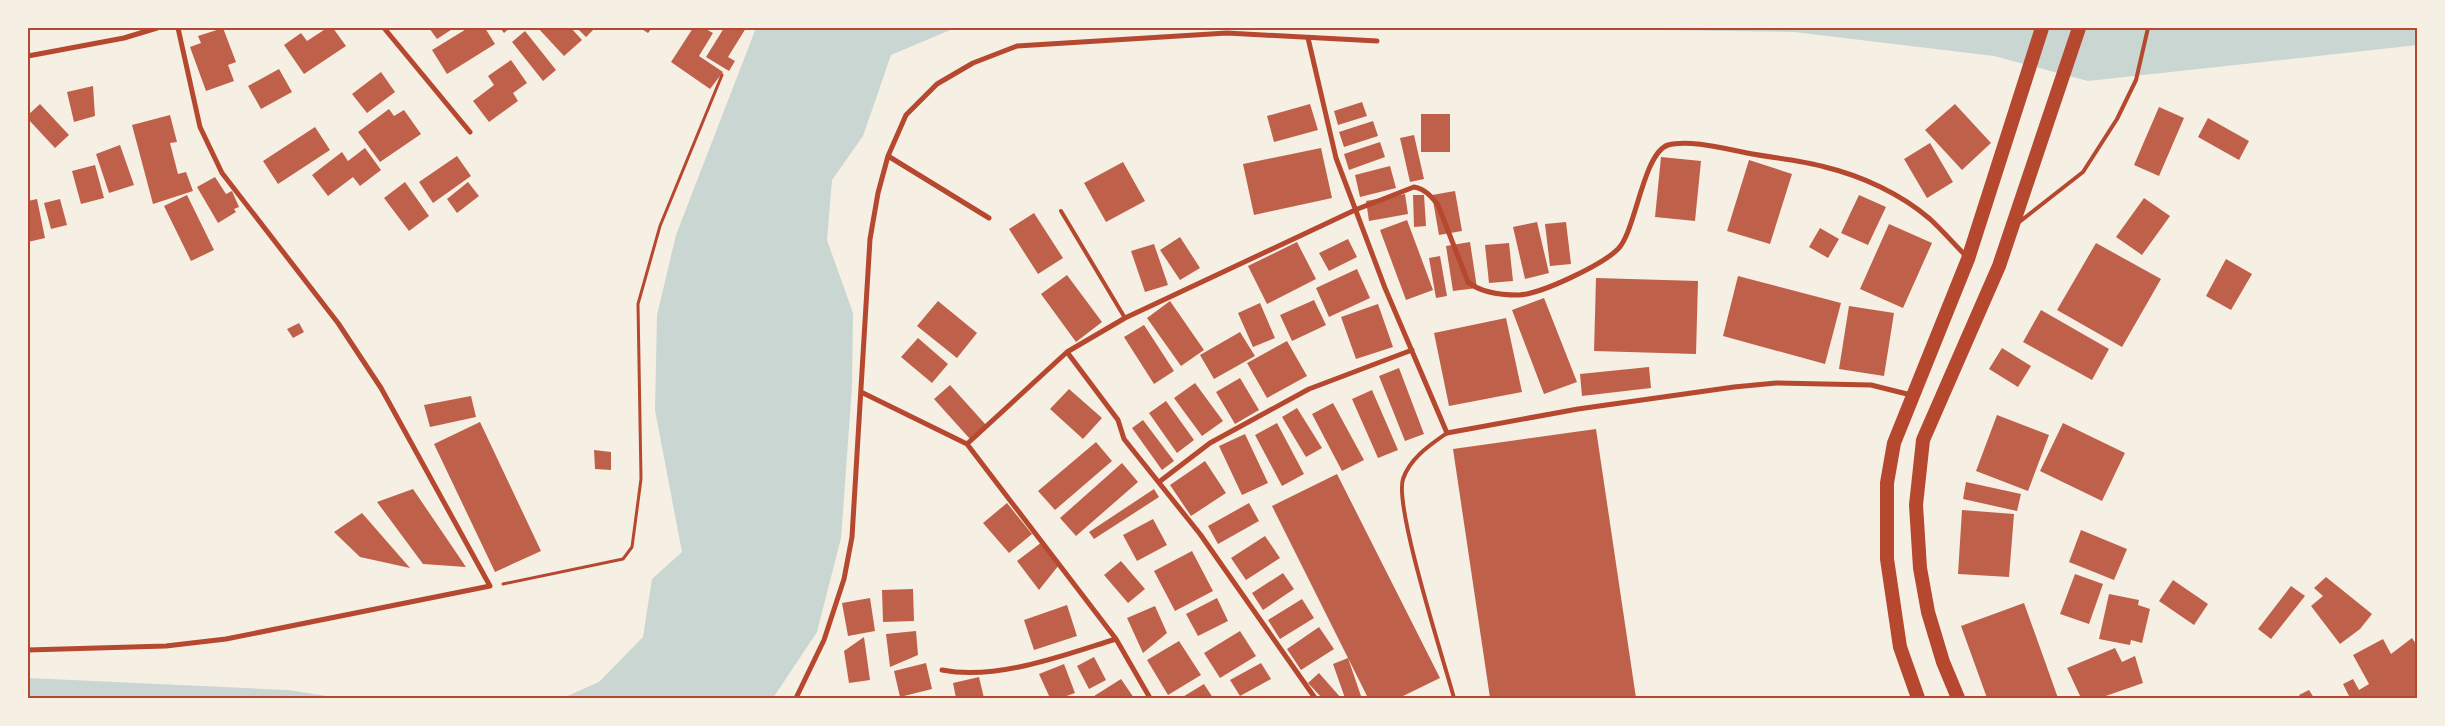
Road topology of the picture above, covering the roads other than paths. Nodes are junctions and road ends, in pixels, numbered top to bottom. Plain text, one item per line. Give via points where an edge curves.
1 (157, 28) edge
2 (178, 28) edge
3 (384, 28) edge
4 (2042, 28) edge
5 (2078, 28) edge
6 (2148, 28) edge
7 (1308, 38) junction
8 (1377, 41) dead end
9 (28, 56) edge
10 (470, 132) dead end
11 (888, 156) junction
12 (1355, 210) junction
13 (1061, 211) dead end
14 (989, 218) dead end
15 (2012, 228) junction
16 (1968, 259) junction
17 (1125, 318) junction
18 (1412, 350) junction
19 (1067, 352) junction
20 (861, 392) junction
21 (1912, 395) junction
22 (1447, 433) junction
23 (968, 444) junction
24 (1159, 482) junction
25 (1116, 639) junction
26 (28, 650) edge
27 (942, 670) dead end
28 (796, 698) edge
29 (1150, 698) edge
30 (1315, 698) edge
31 (1454, 698) edge
32 (1918, 698) edge
33 (1958, 698) edge

1 - 9 street via 124,38
2 - 26 street via 200,127 222,173 338,323 381,388 490,586 226,639 166,646
3 - 10 street
4 - 16 highway
5 - 15 highway
6 - 15 lane via 2136,80 2117,119 2083,172
7 - 8 street
7 - 11 street via 1227,33 1017,46 972,63 937,84 906,115
7 - 12 street via 1336,158
11 - 14 street
11 - 20 street via 870,239
12 - 16 street via 1414,187 1420,188 1438,204 1468,282 1485,291 1520,295 1591,268 1619,249 1657,154 1667,145 1704,144 1826,167 1882,188 1930,219
12 - 17 street
12 - 18 street
13 - 17 lane
15 - 33 highway via 1988,292 1923,440 1916,505 1920,568 1928,612
16 - 21 highway
17 - 19 street
18 - 22 street
18 - 24 street via 1309,389 1210,443
19 - 23 street
19 - 24 street via 1118,420 1124,439
20 - 23 street
20 - 28 street via 852,538 844,579 824,640
21 - 22 street via 1871,385 1785,383 1742,386 1578,409
21 - 32 highway via 1894,443 1887,483 1887,559 1900,647
22 - 31 lane via 1421,452 1411,465 1403,480 1403,496 1413,549
23 - 25 street
24 - 30 street via 1200,534
25 - 27 street via 1032,665 960,674
25 - 29 street

